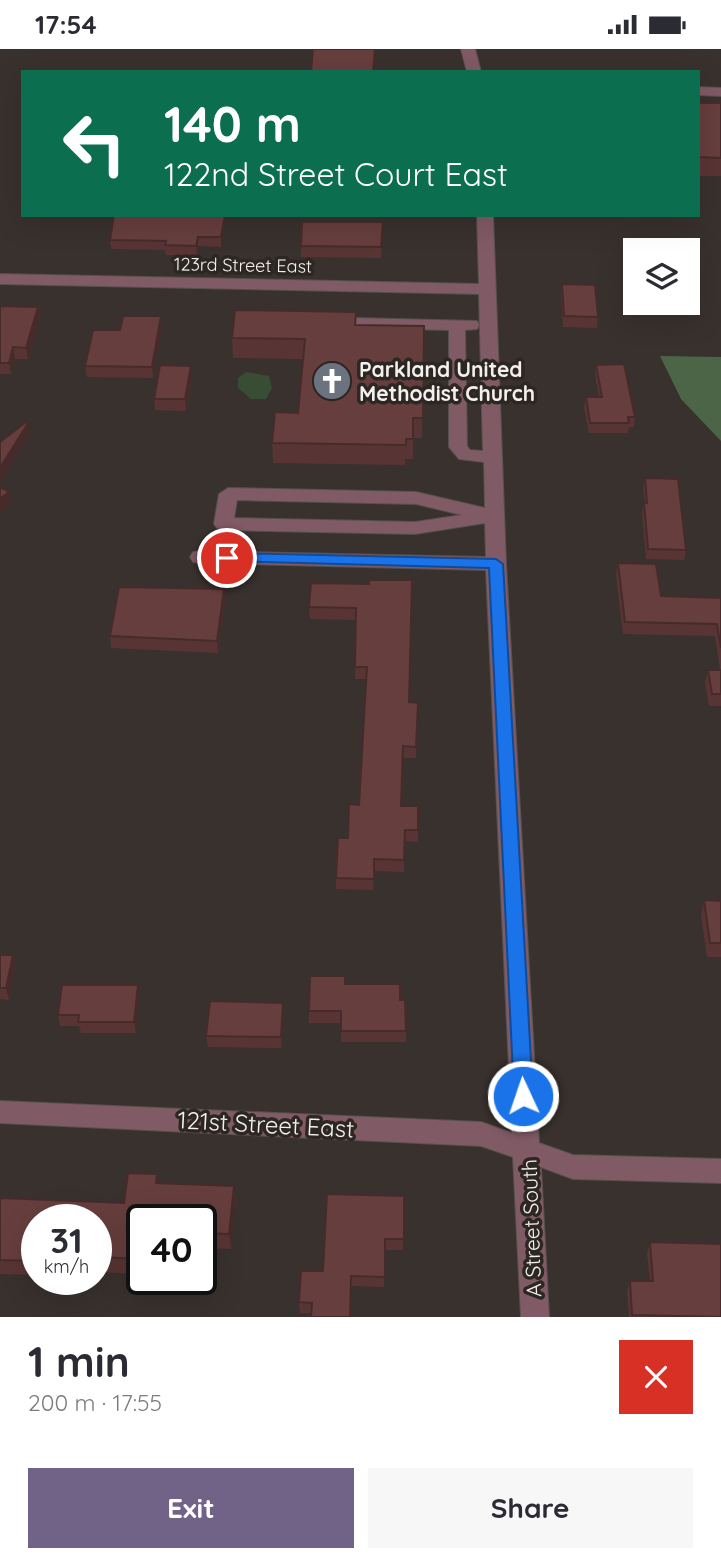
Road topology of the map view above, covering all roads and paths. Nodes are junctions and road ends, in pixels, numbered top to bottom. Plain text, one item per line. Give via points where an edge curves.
1 (468, 49) edge
2 (473, 70) edge
3 (700, 91) edge
4 (721, 92) edge
5 (485, 217) edge
6 (0, 279) edge
7 (486, 289) junction
8 (355, 323) edge
9 (457, 325) junction
10 (487, 325) junction
11 (492, 457) junction
12 (494, 516) junction
13 (200, 557) dead end
14 (496, 564) junction
15 (0, 1112) edge
16 (528, 1151) junction
17 (721, 1171) edge
18 (535, 1317) edge

1 - 2 street
3 - 4 street
5 - 7 street, A Street South
6 - 7 street, 123rd Street East
7 - 10 street, A Street South
8 - 9 street
9 - 10 street
9 - 11 street via 457,447 465,455
10 - 11 street, A Street South
11 - 12 street, A Street South
12 - 12 street via 415,528 224,524 228,494 416,498
12 - 14 street, A Street South
13 - 14 street
14 - 16 street, A Street South
15 - 16 street, 121st Street East via 481,1134
16 - 17 street, 121st Street East via 573,1167
16 - 18 street, A Street South

